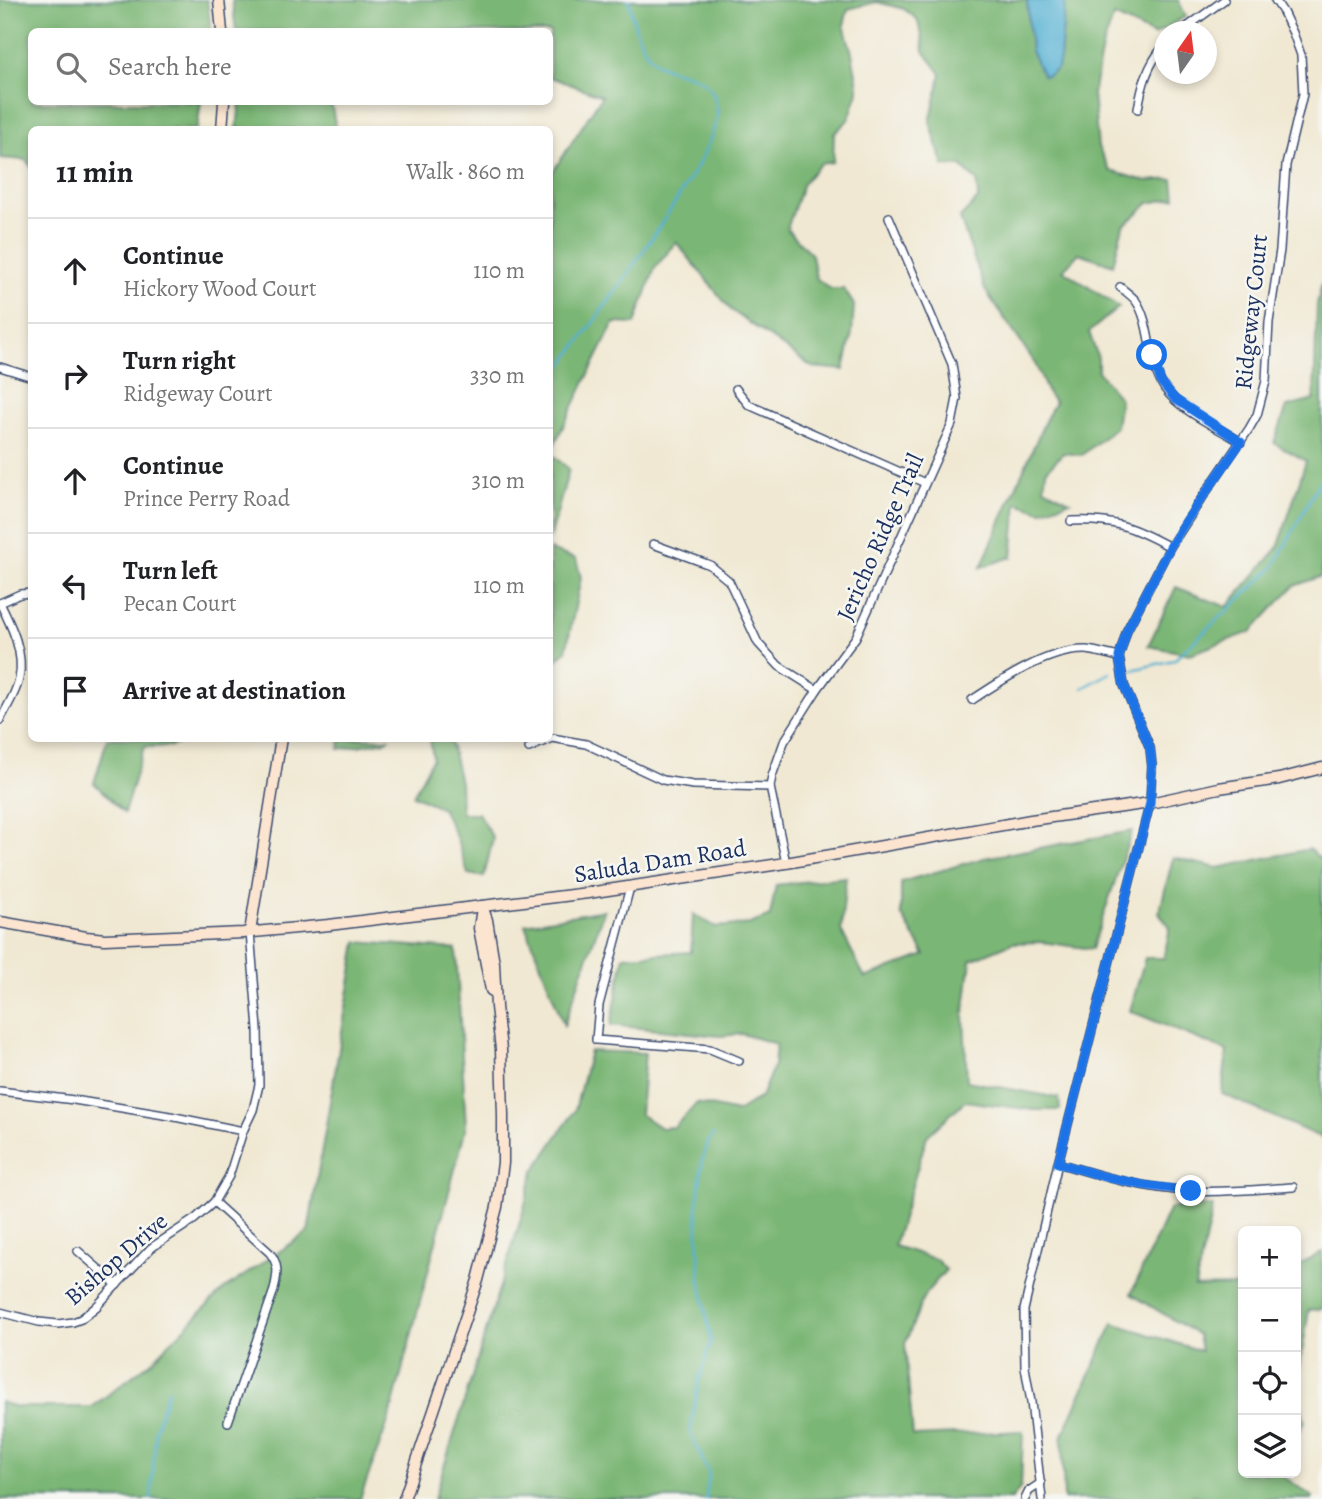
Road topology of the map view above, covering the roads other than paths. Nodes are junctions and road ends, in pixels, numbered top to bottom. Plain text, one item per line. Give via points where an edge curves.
1 (219, 0) edge
2 (1224, 0) edge
3 (1275, 0) edge
4 (1195, 21) edge
5 (222, 28) edge
6 (1154, 60) edge
7 (224, 105) edge
8 (1138, 108) dead end
9 (222, 126) edge
10 (889, 217) dead end
11 (1120, 287) dead end
12 (0, 367) edge
13 (28, 376) edge
14 (736, 389) dead end
15 (1241, 442) junction
16 (925, 483) junction
17 (1071, 521) dead end
18 (653, 544) dead end
19 (1170, 547) junction
20 (28, 593) edge
21 (0, 603) edge
22 (1119, 657) junction
23 (817, 690) junction
24 (972, 700) dead end
25 (0, 720) edge
26 (553, 738) edge
27 (280, 742) edge
28 (542, 742) edge
29 (528, 748) dead end
30 (1322, 768) edge
31 (770, 787) junction
32 (1150, 803) junction
33 (786, 863) junction
34 (630, 887) junction
35 (482, 906) junction
36 (0, 922) edge
37 (250, 932) junction
38 (740, 1061) dead end
39 (0, 1091) edge
40 (243, 1131) junction
41 (1058, 1163) junction
42 (1293, 1187) dead end
43 (214, 1202) junction
44 (78, 1251) dead end
45 (117, 1285) junction
46 (0, 1312) edge
47 (228, 1422) dead end
48 (1041, 1483) junction
49 (404, 1499) edge
50 (1025, 1499) edge
51 (1042, 1499) edge

1 - 5 street
2 - 4 street
3 - 15 street, Ridgeway Court via 1301,55 1303,94 1286,165 1266,381 1257,415
6 - 8 street
7 - 9 street
10 - 16 street, Jericho Ridge Trail via 952,364 957,398 952,424
11 - 15 street via 1136,301 1166,390 1185,408
12 - 13 street
14 - 16 street via 750,405
15 - 19 street, Ridgeway Court
16 - 23 street, Jericho Ridge Trail via 856,637
17 - 19 street via 1112,522
18 - 23 street via 710,565 729,581 758,643 779,666
19 - 22 street, Ridgeway Court via 1127,630
20 - 21 street
21 - 25 street via 11,625 20,678
22 - 24 street via 1087,650 1063,653 1018,672
22 - 32 street via 1124,685 1150,748
23 - 31 street, Jericho Ridge Trail via 784,742
26 - 31 street via 586,744 663,780
27 - 37 street
28 - 29 street
30 - 32 street, Saluda Dam Road
31 - 33 street, Jericho Ridge Trail
32 - 33 street, Saluda Dam Road
32 - 41 street
33 - 34 street, Saluda Dam Road
34 - 35 street, Saluda Dam Road
34 - 38 street via 599,1005 596,1040 709,1049
35 - 37 street, Saluda Dam Road
35 - 49 street via 479,928 500,1049 503,1163 478,1280
36 - 37 street, Saluda Dam Road via 104,939
37 - 40 street, Bishop Drive via 259,1085
39 - 40 street
40 - 43 street, Bishop Drive via 229,1176
41 - 42 street via 1131,1183 1191,1191
41 - 48 street via 1024,1320 1025,1367
43 - 45 street, Bishop Drive via 152,1248
43 - 47 street via 270,1253 278,1271
44 - 45 street
45 - 46 street, Bishop Drive via 73,1322 39,1322
48 - 50 street
48 - 51 street

